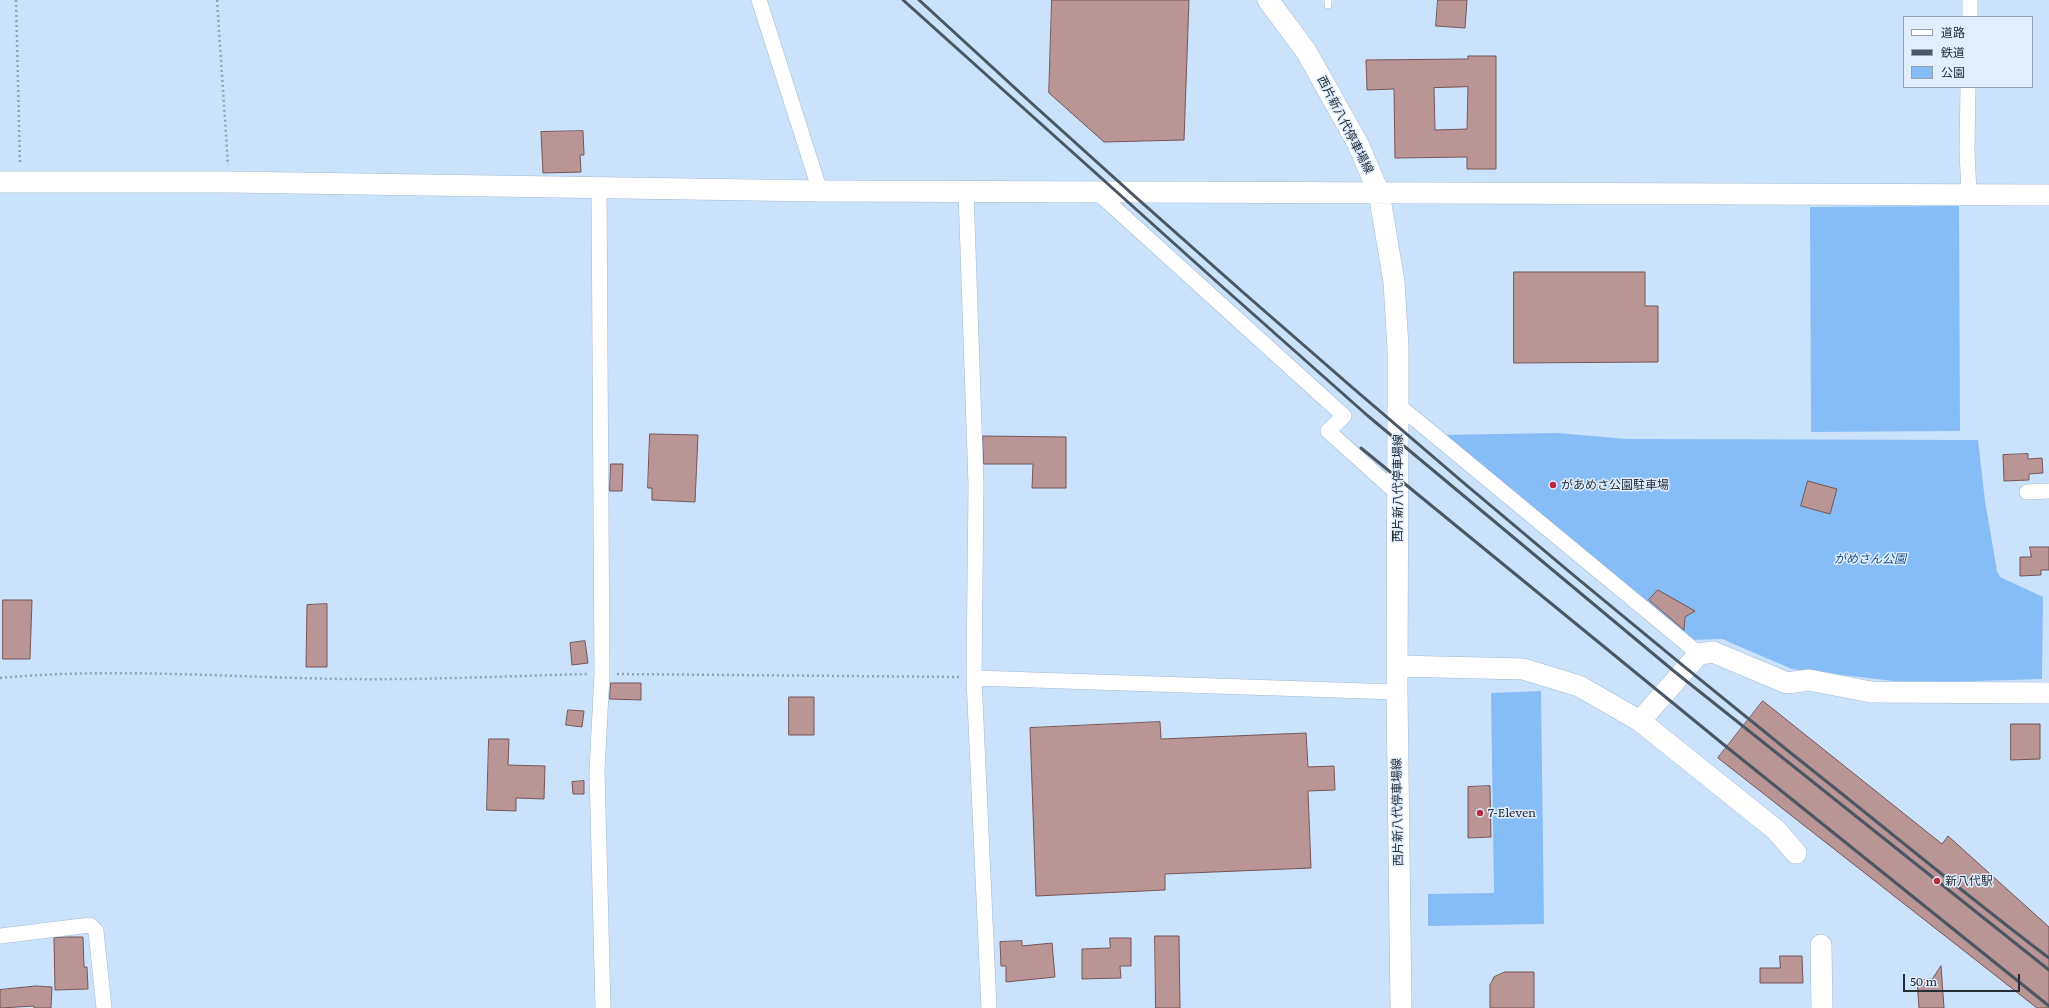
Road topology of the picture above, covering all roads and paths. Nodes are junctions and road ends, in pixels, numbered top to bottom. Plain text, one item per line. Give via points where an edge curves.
1 (16, 0) edge
2 (217, 0) edge
3 (759, 0) edge
4 (1268, 0) edge
5 (1970, 0) edge
6 (1970, 16) edge
7 (1968, 88) edge
8 (10, 182) edge
9 (229, 182) junction
10 (599, 188) junction
11 (820, 191) junction
12 (966, 191) junction
13 (1097, 192) junction
14 (1379, 193) junction
15 (1969, 194) junction
16 (2049, 194) edge
17 (1398, 405) junction
18 (2049, 491) edge
19 (2027, 492) dead end
20 (1398, 494) junction
21 (1699, 654) junction
22 (1397, 666) junction
23 (602, 674) junction
24 (0, 678) edge
25 (974, 678) junction
26 (1397, 692) junction
27 (2049, 693) edge
28 (1640, 721) junction
29 (1796, 853) dead end
30 (0, 936) edge
31 (1821, 945) dead end
32 (104, 1008) edge
33 (603, 1008) edge
34 (989, 1008) edge
35 (1400, 1008) edge
36 (1822, 1008) edge

1 - 8 path
2 - 9 path
3 - 11 street
4 - 14 street, 西片新八代停車場線 via 1306,51 1358,144
5 - 6 street
7 - 15 street
8 - 9 street
9 - 10 street
10 - 11 street
10 - 23 street
11 - 12 street
12 - 13 street
12 - 25 street via 976,484
13 - 14 street
13 - 20 street via 1344,416 1328,431
14 - 15 street
14 - 17 street, 西片新八代停車場線 via 1394,282
15 - 16 street
17 - 20 street, 西片新八代停車場線
17 - 21 street
18 - 19 street
20 - 22 street, 西片新八代停車場線
21 - 27 street via 1713,652 1787,683 1809,680 1871,692
21 - 28 street
22 - 26 street, 西片新八代停車場線
22 - 28 street via 1523,669 1579,686
23 - 24 path via 351,680 118,674
23 - 25 path
23 - 33 street via 597,770
25 - 26 street
25 - 34 street
26 - 35 street, 西片新八代停車場線
28 - 29 street via 1776,830
30 - 32 street via 90,925 96,931
31 - 36 street

